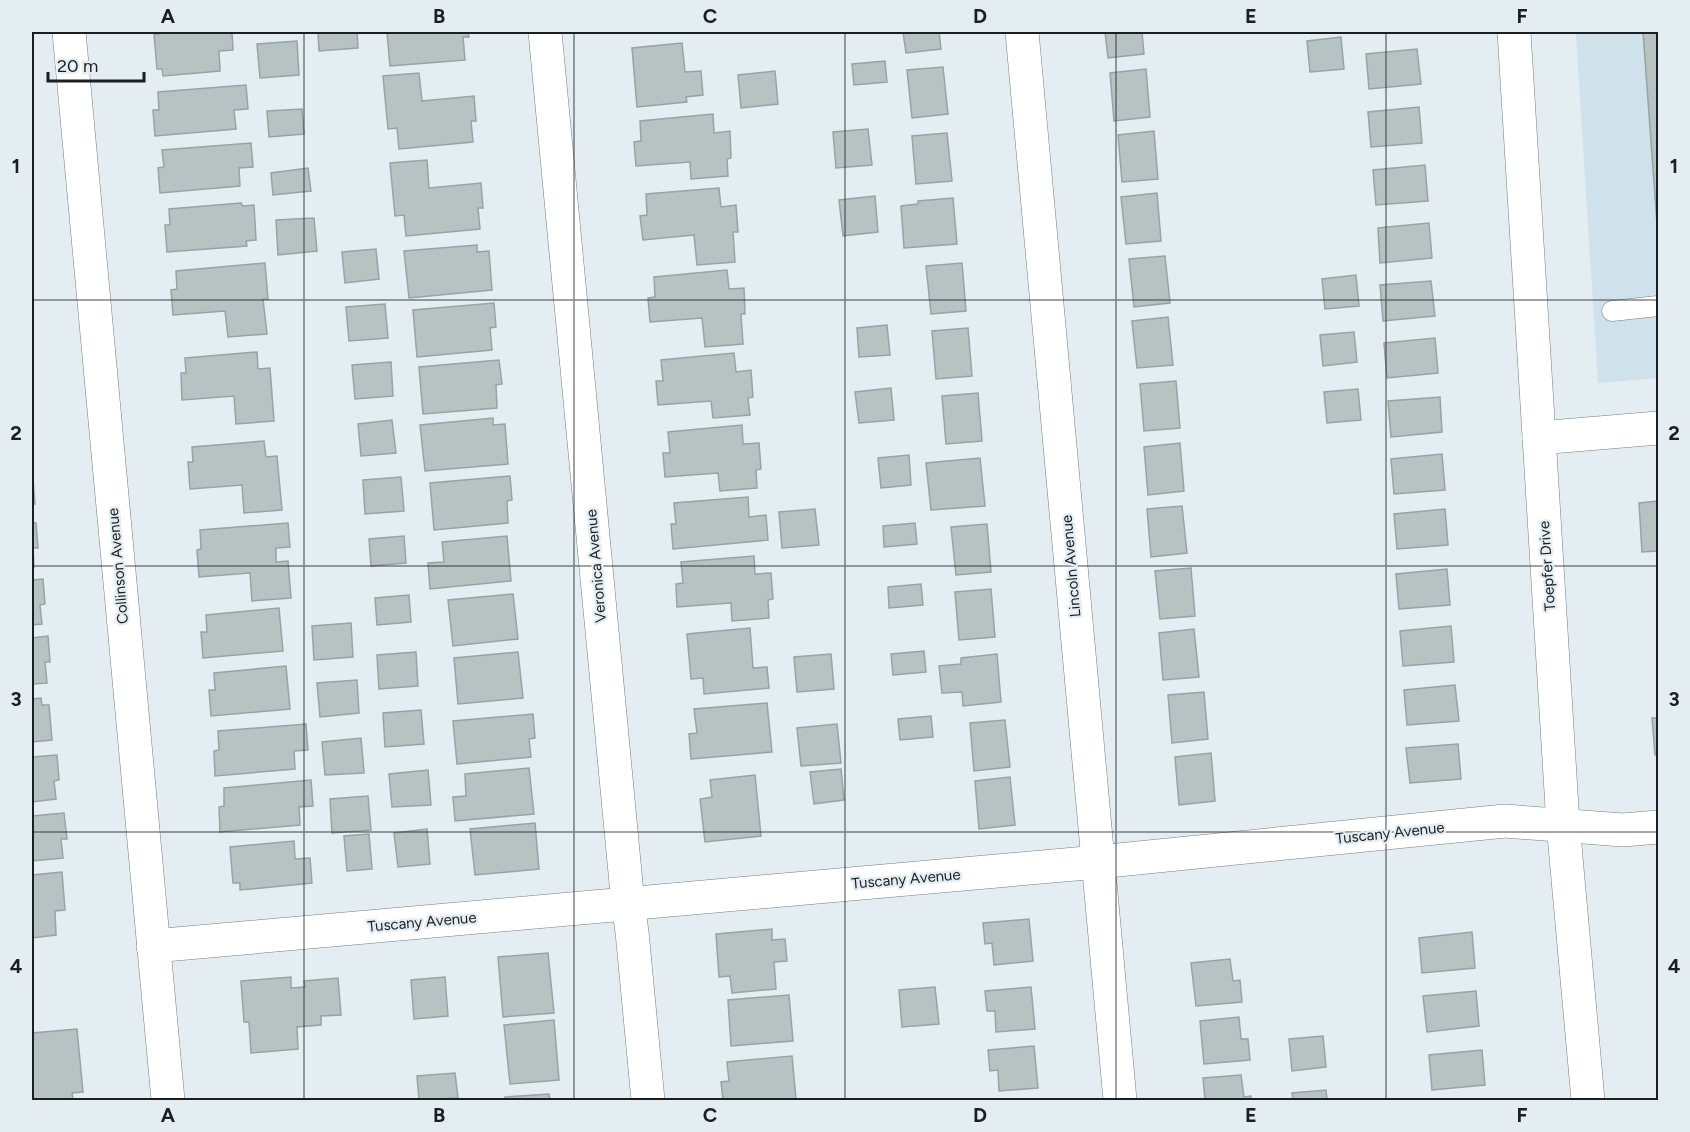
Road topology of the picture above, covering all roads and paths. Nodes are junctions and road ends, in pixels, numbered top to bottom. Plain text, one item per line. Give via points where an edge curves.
1 (69, 32) edge
2 (545, 32) edge
3 (1022, 32) edge
4 (1514, 32) edge
5 (1659, 306) edge
6 (1612, 310) dead end
7 (1659, 428) edge
8 (1539, 438) junction
9 (1563, 824) junction
10 (1659, 827) edge
11 (1098, 862) junction
12 (628, 904) junction
13 (153, 946) junction
14 (168, 1101) edge
15 (648, 1101) edge
16 (1120, 1101) edge
17 (1588, 1101) edge

1 - 13 street, Collinson Avenue
2 - 12 street, Veronica Avenue
3 - 11 street, Lincoln Avenue
4 - 8 street, Toepfer Drive
5 - 6 lane
7 - 8 street
8 - 9 street, Toepfer Drive
9 - 10 street, Tuscany Avenue via 1623,830
9 - 11 street, Tuscany Avenue via 1505,821
9 - 17 street, Toepfer Drive
11 - 12 street, Tuscany Avenue
11 - 16 street, Lincoln Avenue
12 - 13 street, Tuscany Avenue
12 - 15 street, Veronica Avenue
13 - 14 street, Collinson Avenue

